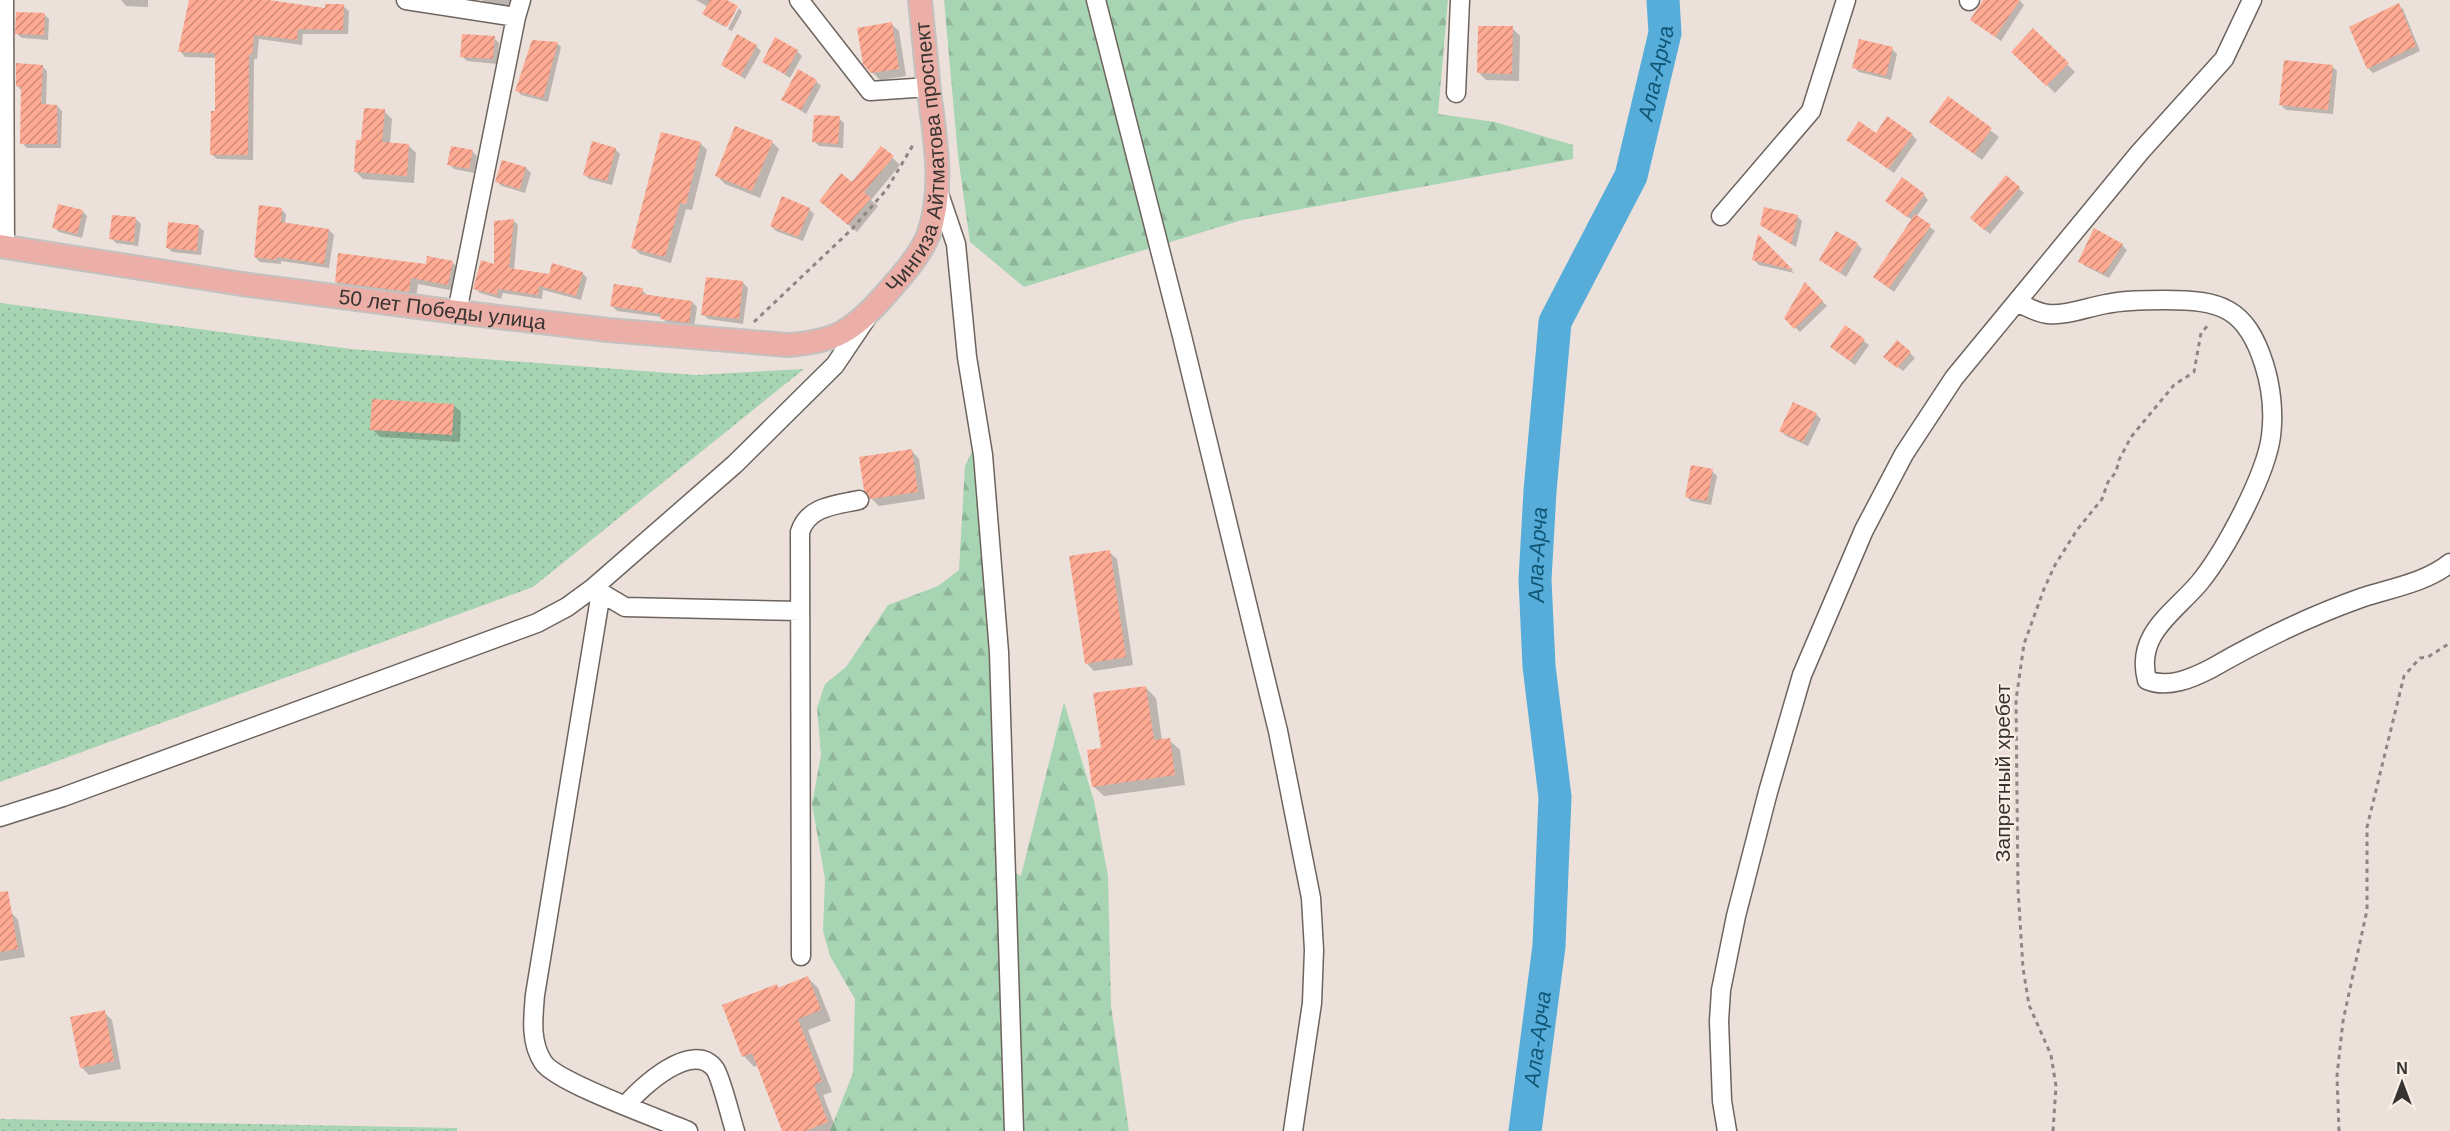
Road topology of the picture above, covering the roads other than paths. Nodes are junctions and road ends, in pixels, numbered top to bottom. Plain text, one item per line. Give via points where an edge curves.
1 (4, 0) edge
2 (406, 0) edge
3 (800, 0) edge
4 (920, 0) edge
5 (1096, 0) edge
6 (1460, 0) edge
7 (1846, 0) edge
8 (2252, 0) edge
9 (518, 9) edge
10 (929, 87) junction
11 (1456, 93) dead end
12 (937, 189) junction
13 (1721, 216) dead end
14 (2, 246) edge
15 (2018, 303) junction
16 (875, 305) junction
17 (457, 312) junction
18 (859, 500) dead end
19 (2450, 563) edge
20 (597, 590) junction
21 (800, 611) junction
22 (0, 817) edge
23 (801, 956) dead end
24 (626, 1105) junction
25 (688, 1131) edge
26 (735, 1131) edge
27 (1014, 1131) edge
28 (1293, 1131) edge
29 (1726, 1131) edge

1 - 14 street
2 - 9 street
3 - 10 street via 870,91
4 - 10 main road, Чингиза Айтматова проспект
5 - 28 street via 1278,731 1311,898 1312,1003
6 - 11 street
7 - 13 street via 1811,111
8 - 15 street via 2224,59 2140,152
9 - 17 street
10 - 12 main road, Чингиза Айтматова проспект
12 - 16 main road, Чингиза Айтматова проспект via 927,237
12 - 27 street via 956,244 967,357 983,455 997,629
14 - 17 main road, 50 лет Победы улица via 242,284
15 - 19 street via 2049,314 2111,303 2186,300 2218,304 2238,318 2258,344 2271,406 2272,435 2267,456 2227,542 2201,581 2146,646 2143,664 2147,680 2171,684 2198,676 2259,641 2361,598 2399,589
15 - 29 street via 1954,378 1904,454 1864,530 1802,675 1736,916 1721,990 1720,1061
16 - 17 main road, 50 лет Победы улица via 833,339 811,344 747,343
16 - 20 street via 835,365 735,464
18 - 21 street via 814,510 803,521
20 - 21 street via 625,607
20 - 22 street via 537,623
20 - 24 street via 535,995 534,1044 544,1064 564,1079
21 - 23 street
24 - 25 street
24 - 26 street via 660,1072 693,1060 706,1062 715,1070

